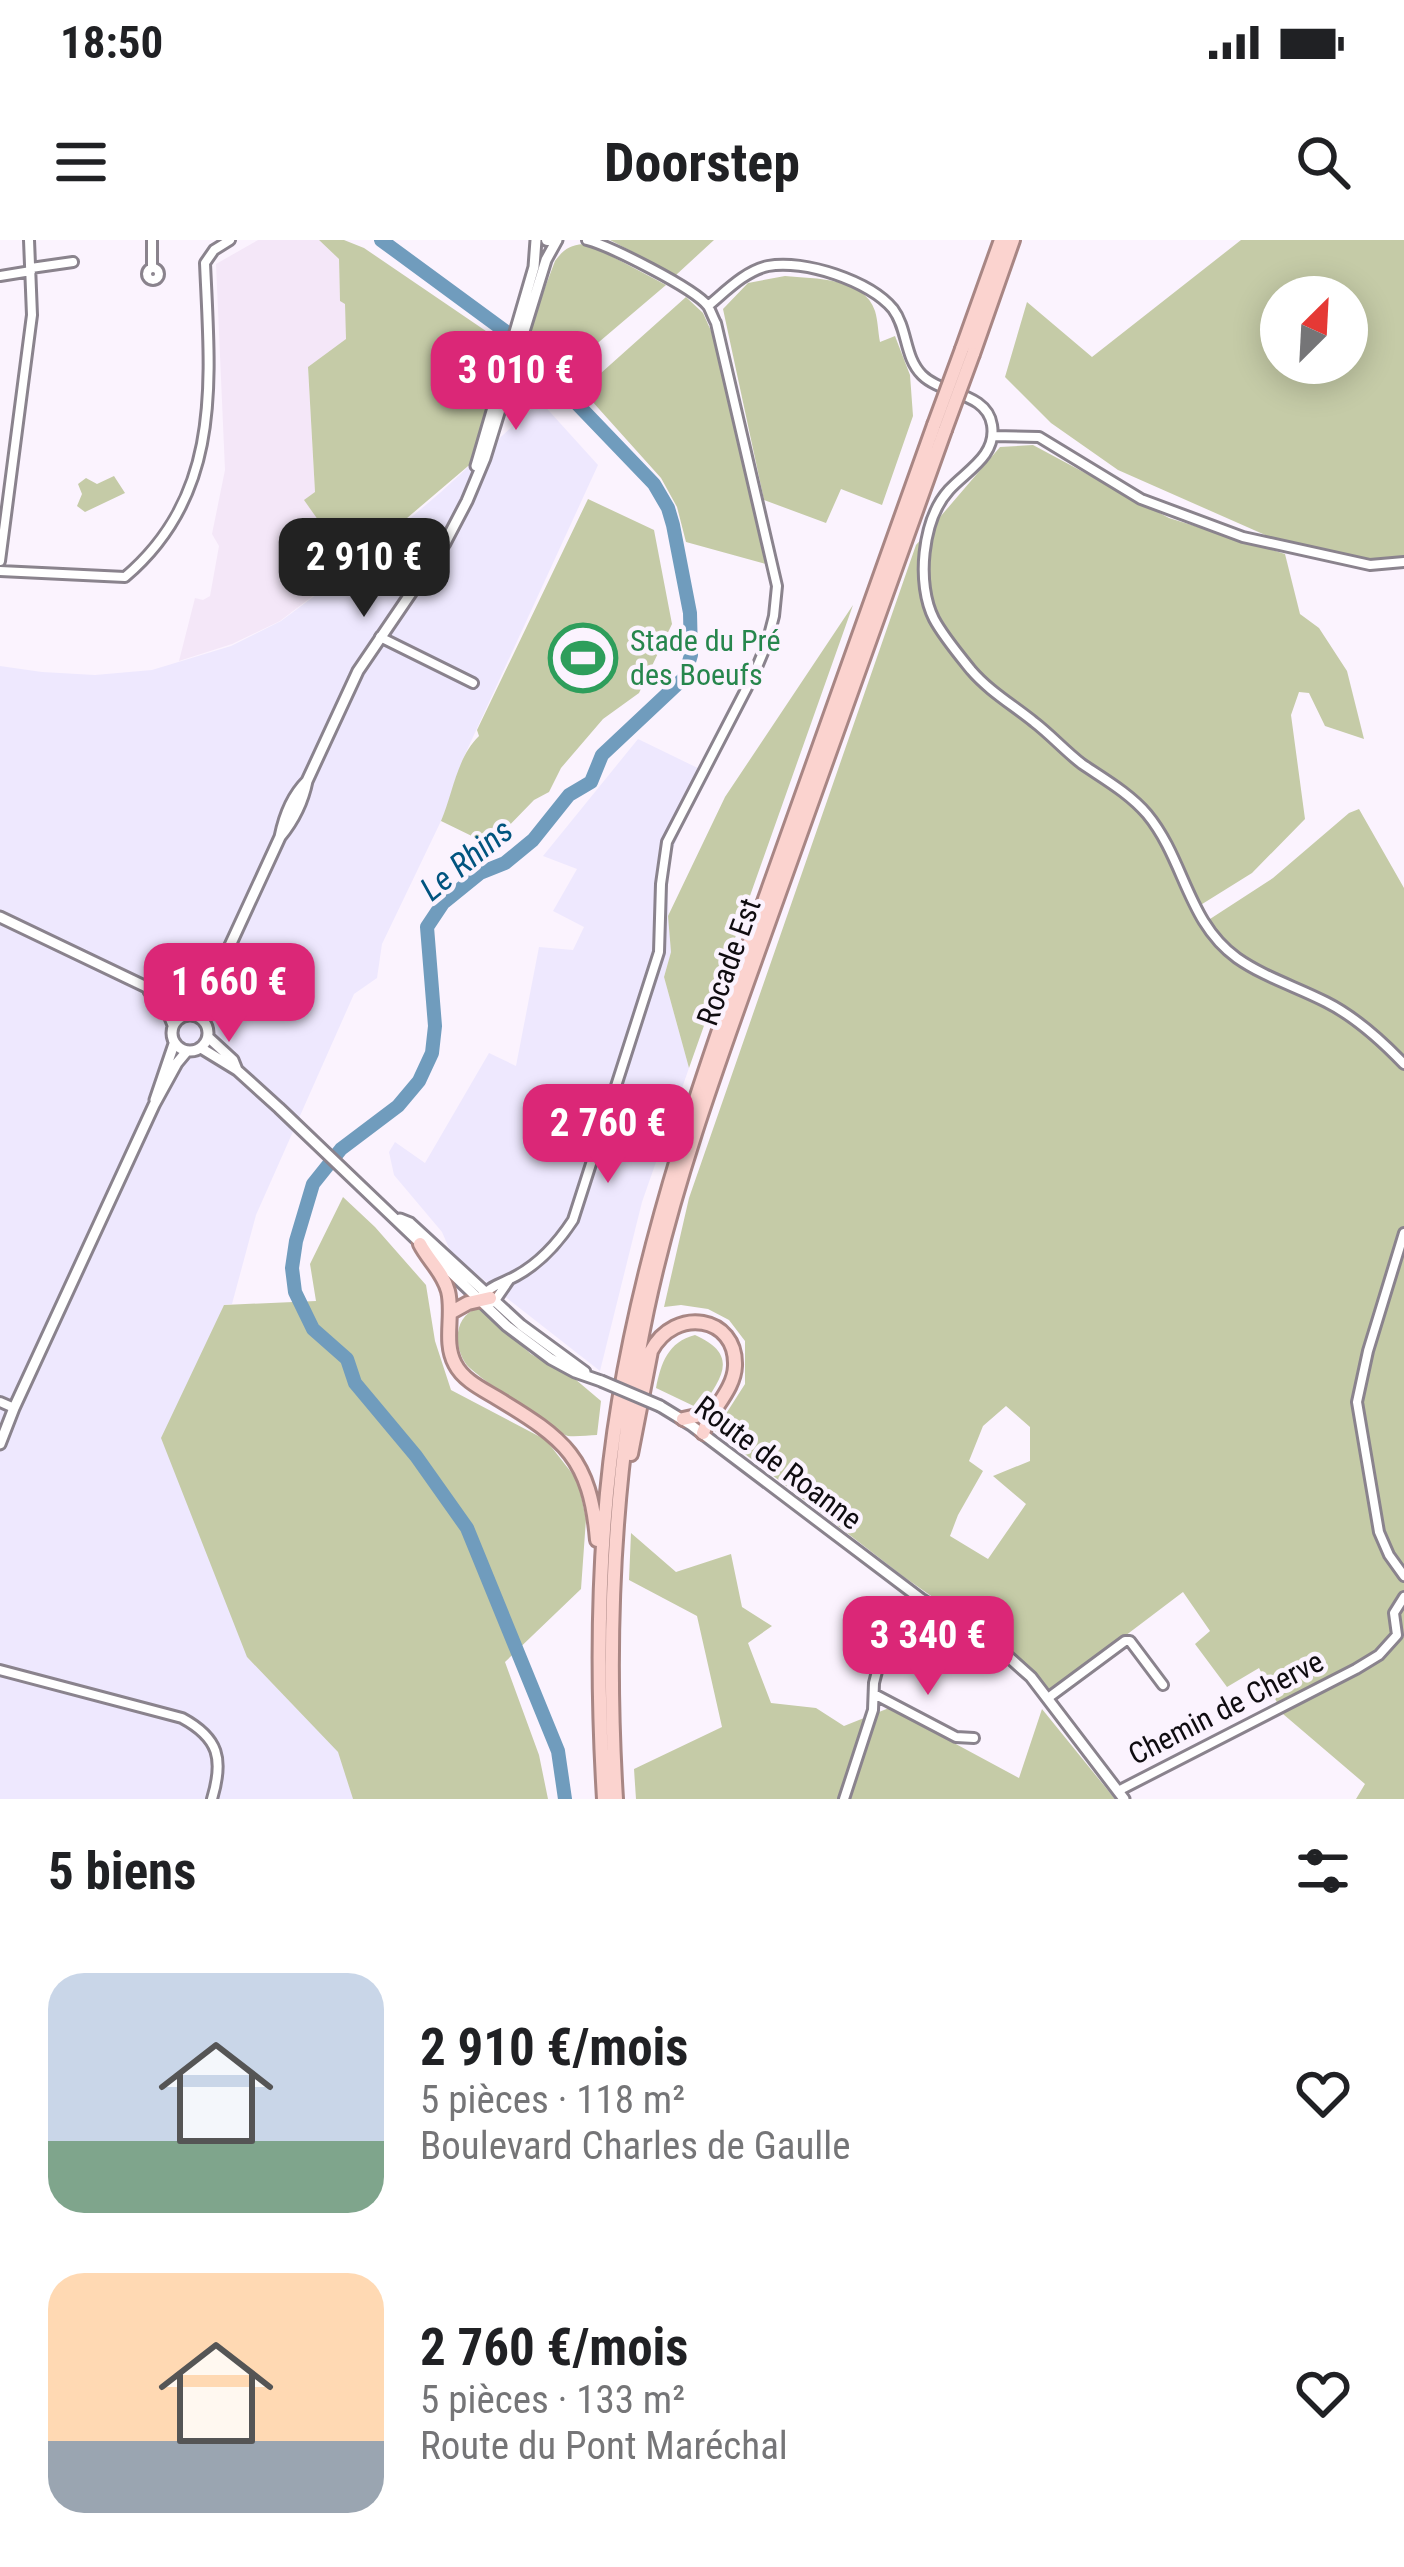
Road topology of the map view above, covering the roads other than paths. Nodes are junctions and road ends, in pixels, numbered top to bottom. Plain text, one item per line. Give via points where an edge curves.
1 (28, 240) edge
2 (152, 240) edge
3 (230, 240) edge
4 (536, 240) edge
5 (553, 240) edge
6 (1001, 240) edge
7 (1013, 240) edge
8 (594, 241) edge
9 (73, 262) dead end
10 (152, 268) dead end
11 (31, 270) junction
12 (0, 277) edge
13 (708, 306) junction
14 (524, 315) junction
15 (967, 351) junction
16 (940, 428) junction
17 (992, 436) junction
18 (0, 561) edge
19 (1404, 562) edge
20 (0, 571) edge
21 (380, 637) junction
22 (473, 683) dead end
23 (0, 917) edge
24 (227, 952) junction
25 (146, 987) junction
26 (187, 1015) junction
27 (203, 1020) junction
28 (173, 1024) junction
29 (208, 1037) junction
30 (174, 1044) junction
31 (201, 1048) junction
32 (187, 1052) junction
33 (1404, 1064) edge
34 (237, 1070) junction
35 (154, 1105) junction
36 (396, 1216) junction
37 (1404, 1233) edge
38 (420, 1244) junction
39 (486, 1299) junction
40 (450, 1313) junction
41 (0, 1402) edge
42 (14, 1408) junction
43 (711, 1412) junction
44 (683, 1419) junction
45 (703, 1433) junction
46 (0, 1444) edge
47 (620, 1482) junction
48 (602, 1552) junction
49 (1404, 1576) edge
50 (918, 1597) junction
51 (1404, 1597) edge
52 (0, 1670) edge
53 (1163, 1685) dead end
54 (874, 1694) junction
55 (1048, 1698) junction
56 (974, 1738) dead end
57 (1121, 1795) edge
58 (212, 1799) edge
59 (604, 1799) edge
60 (616, 1799) edge
61 (844, 1799) edge

1 - 11 street
2 - 10 street
3 - 20 street via 206,262 206,435 165,536 125,577
4 - 14 street
5 - 14 street
6 - 15 highway, Rocade Est
7 - 15 highway, Rocade Est
8 - 13 street
9 - 11 street
11 - 12 street
11 - 18 street
13 - 17 street via 769,266 800,266 860,284 892,308 920,374 986,410
13 - 39 street via 777,586 774,616 754,674 667,842 659,952 573,1220 545,1256
14 - 21 street via 458,522
15 - 16 highway, Rocade Est, bridge
16 - 47 highway, Rocade Est via 687,1157 646,1311
16 - 48 highway, Rocade Est via 676,1152 618,1402
17 - 19 street via 1039,437 1141,499 1243,536 1370,565
17 - 33 street via 983,458 941,500 926,535 932,617 998,696 1146,813 1209,933 1235,957 1347,1013
21 - 22 street
21 - 24 street
23 - 25 street
24 - 26 street
24 - 27 street
25 - 26 street
25 - 28 street
26 - 27 street
26 - 28 street
27 - 29 street
28 - 30 street
29 - 31 street
29 - 34 street
30 - 32 street
30 - 35 street
31 - 32 street
31 - 34 street
32 - 35 street
34 - 36 street
35 - 42 street
36 - 38 street
36 - 39 street
37 - 49 street via 1358,1402 1379,1532
38 - 39 street
38 - 40 highway via 446,1285
39 - 40 highway
39 - 44 street, Route de Roanne, bridge via 589,1376
40 - 48 highway via 450,1350 460,1371 577,1461
41 - 42 street
42 - 46 street
43 - 44 highway
43 - 45 highway
43 - 47 highway via 734,1377 732,1346 709,1325 671,1326 648,1360
44 - 45 street, Route de Roanne
45 - 50 street, Route de Roanne
47 - 60 highway, Rocade Est via 610,1655
48 - 59 highway, Rocade Est
50 - 54 street via 882,1652
50 - 55 street, Route de Roanne via 1003,1652
51 - 57 street, Chemin de Cherve via 1392,1643 1356,1670
52 - 58 street via 197,1726 218,1754
53 - 55 street via 1125,1641
54 - 56 street via 956,1737
54 - 61 street
55 - 57 street, Route de Roanne

